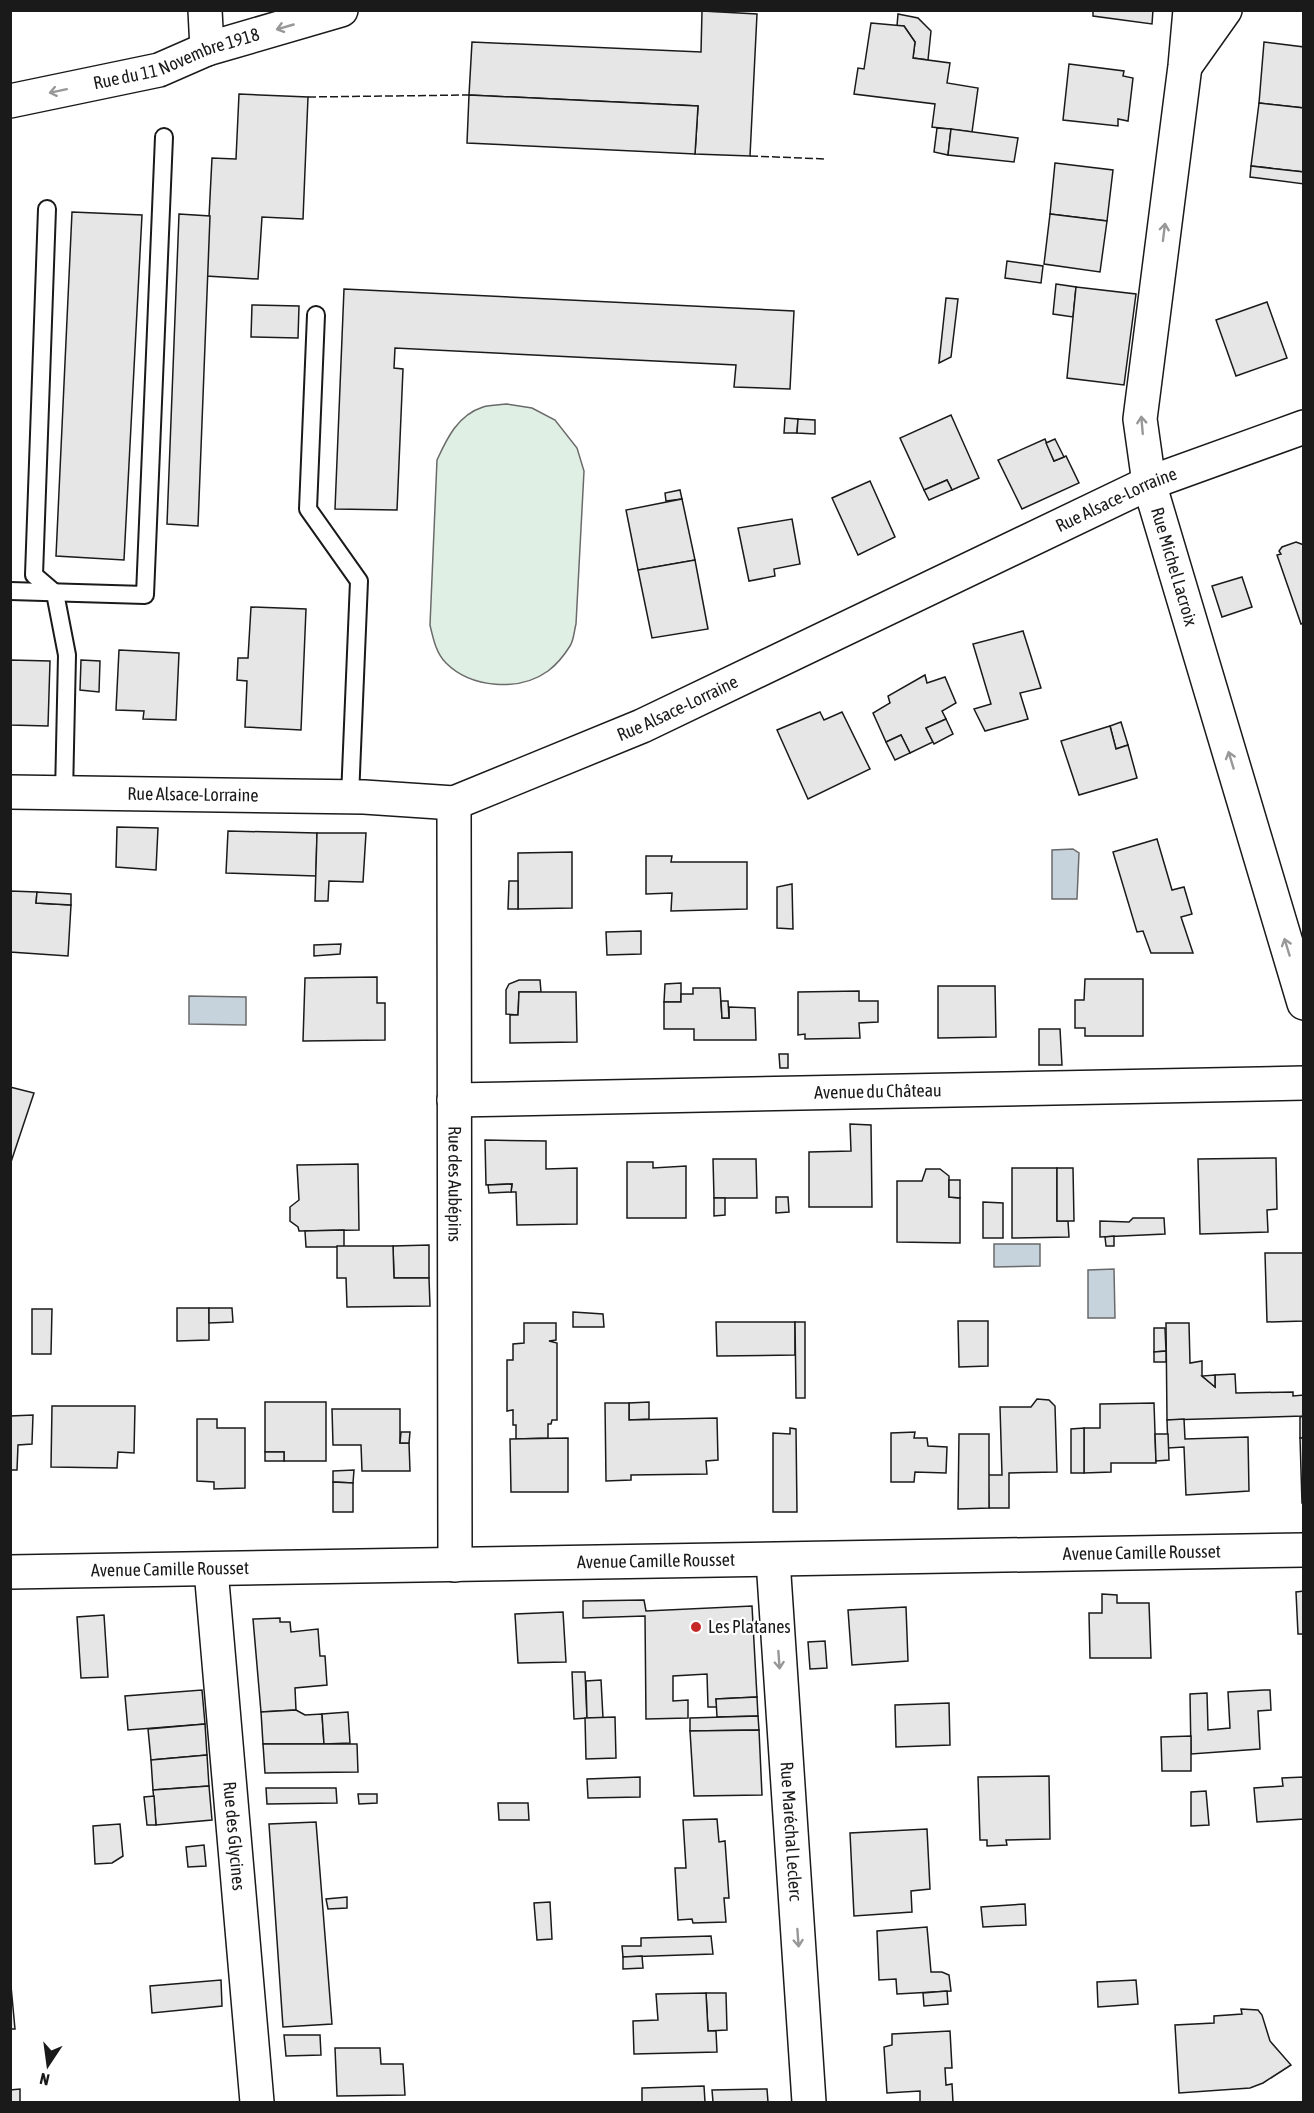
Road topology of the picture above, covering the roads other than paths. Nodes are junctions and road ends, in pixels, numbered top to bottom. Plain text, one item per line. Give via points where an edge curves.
1 (205, 10) edge
2 (341, 10) edge
3 (1190, 10) edge
4 (1225, 10) edge
5 (207, 49) junction
6 (1185, 66) junction
7 (10, 101) edge
8 (164, 137) dead end
9 (47, 208) dead end
10 (316, 315) dead end
11 (1304, 427) edge
12 (1149, 483) junction
13 (10, 591) edge
14 (55, 593) junction
15 (10, 792) edge
16 (64, 794) junction
17 (350, 797) junction
18 (454, 803) junction
19 (1304, 1003) edge
20 (1304, 1083) edge
21 (454, 1100) junction
22 (1304, 1550) edge
23 (773, 1560) junction
24 (455, 1565) junction
25 (212, 1570) junction
26 (10, 1572) edge
27 (257, 2103) edge
28 (809, 2103) edge

1 - 5 street
2 -> 5 street, Rue du 11 Novembre 1918
3 - 6 street, Rue Michel Lacroix
4 - 6 street
5 -> 7 street, Rue du 11 Novembre 1918 via 159,70
12 -> 6 street, Rue Michel Lacroix via 1140,419
8 - 14 lane via 145,595
9 - 14 lane via 34,575
10 - 17 lane via 308,509 359,581
11 - 12 street, Rue Alsace-Lorraine
12 - 18 street, Rue Alsace-Lorraine via 642,726
19 -> 12 street, Rue Michel Lacroix
13 - 14 lane
14 - 16 lane via 67,655
15 - 16 street, Rue Alsace-Lorraine
16 - 17 street, Rue Alsace-Lorraine
17 - 18 street, Rue Alsace-Lorraine
18 - 21 street, Rue des Aubépins
20 - 21 street, Avenue du Château
21 - 24 street, Rue des Aubépins
22 - 23 street, Avenue Camille Rousset
23 - 24 street, Avenue Camille Rousset
23 -> 28 street, Rue Maréchal Leclerc
24 - 25 street, Avenue Camille Rousset
25 - 26 street, Avenue Camille Rousset
25 - 27 street, Rue des Glycines

